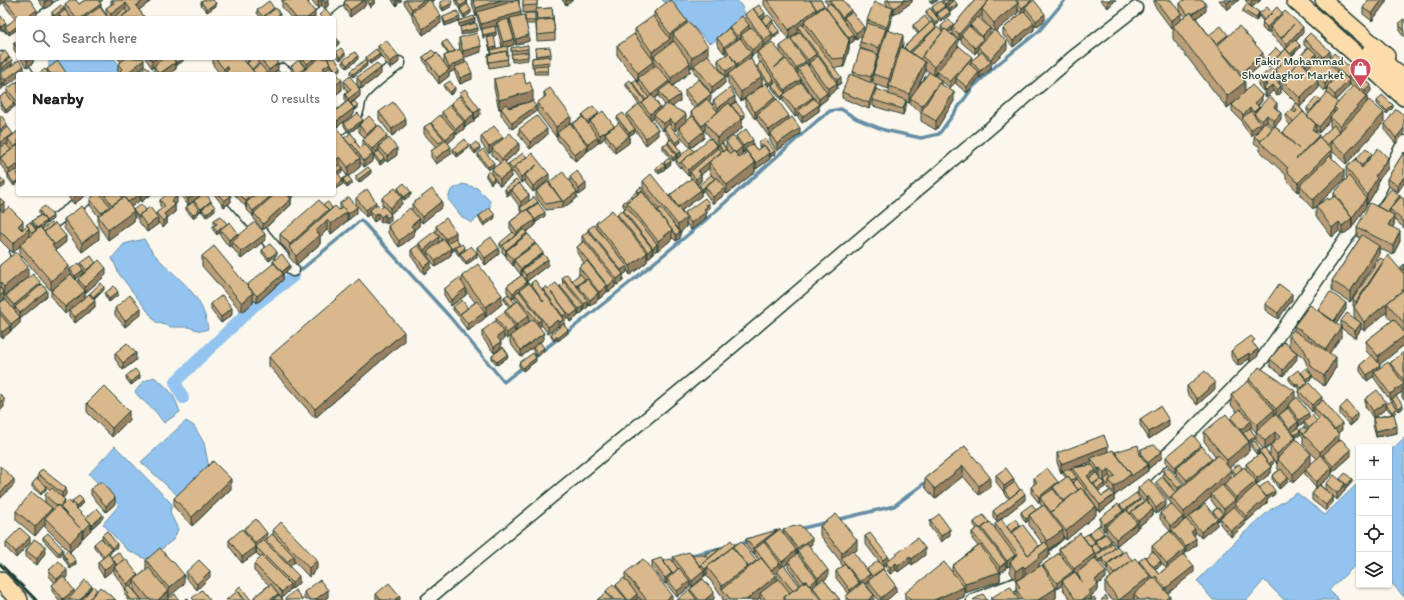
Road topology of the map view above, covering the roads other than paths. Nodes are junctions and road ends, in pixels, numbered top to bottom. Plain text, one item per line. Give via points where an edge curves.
1 (69, 0) edge
2 (339, 0) edge
3 (1286, 0) edge
4 (1295, 0) edge
5 (1312, 0) edge
6 (1323, 0) edge
7 (1136, 8) dead end
8 (44, 16) edge
9 (319, 16) edge
10 (16, 34) edge
11 (2, 41) edge
12 (16, 59) edge
13 (16, 60) edge
14 (399, 63) edge
15 (1404, 70) edge
16 (25, 72) edge
17 (1404, 80) edge
18 (1404, 97) edge
19 (1404, 106) edge
20 (336, 131) edge
21 (1404, 142) edge
22 (90, 196) edge
23 (230, 196) edge
24 (16, 253) edge
25 (293, 270) dead end
26 (0, 580) edge
27 (20, 600) edge
28 (427, 600) edge
29 (973, 600) edge

1 - 8 street
2 - 9 street
3 - 19 main road
4 - 18 highway
5 - 17 highway
6 - 15 main road
7 - 28 street via 1073,57 718,359
10 - 11 street
11 - 12 street
13 - 16 street
14 - 20 street via 361,96 358,110
21 - 29 street via 1379,191 1263,358 1143,479 1026,580
22 - 24 street
23 - 25 street
26 - 27 highway

